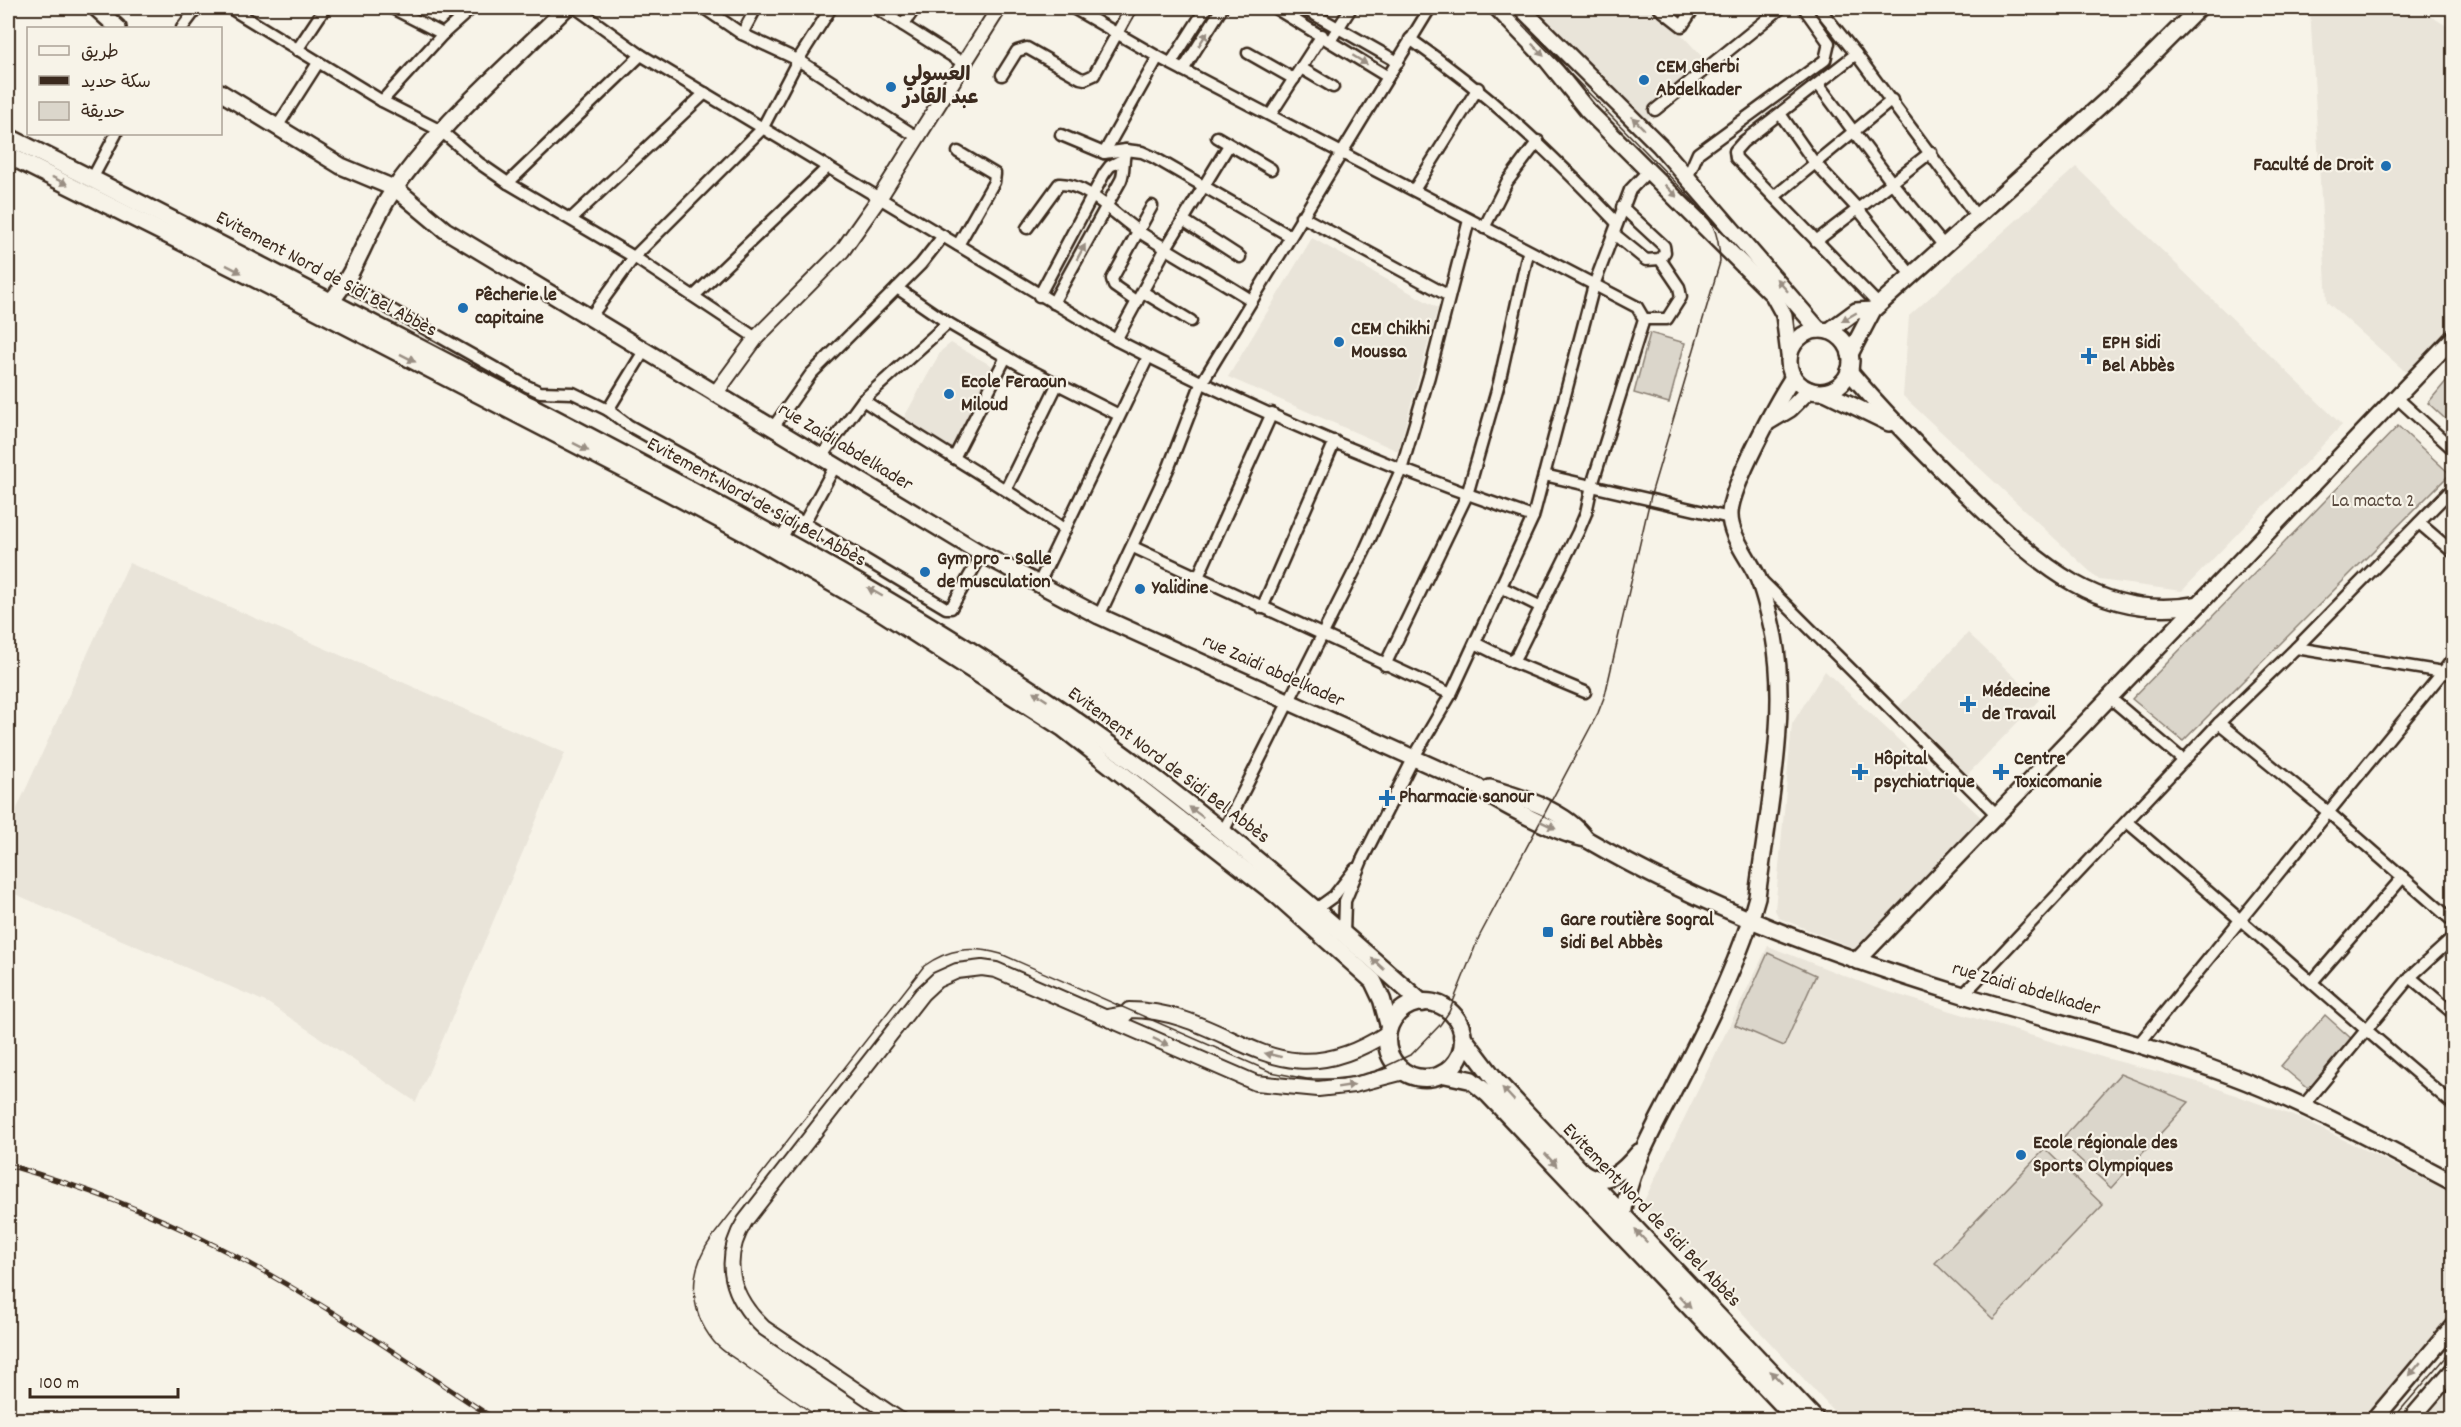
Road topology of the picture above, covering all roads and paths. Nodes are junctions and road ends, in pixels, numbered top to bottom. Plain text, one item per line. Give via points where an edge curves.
1 (96, 8) edge
2 (197, 8) edge
3 (230, 8) edge
4 (325, 8) edge
5 (392, 8) edge
6 (472, 8) edge
7 (566, 8) edge
8 (576, 8) edge
9 (704, 8) edge
10 (756, 8) edge
11 (831, 8) edge
12 (876, 8) edge
13 (915, 8) edge
14 (999, 8) edge
15 (1073, 8) edge
16 (1131, 8) edge
17 (1206, 8) edge
18 (1222, 8) edge
19 (1275, 8) edge
20 (1303, 8) edge
21 (1350, 8) edge
22 (1430, 8) edge
23 (1497, 8) edge
24 (1521, 8) edge
25 (1659, 8) edge
26 (1694, 8) edge
27 (1781, 8) edge
28 (1803, 8) edge
29 (1819, 8) edge
30 (2199, 8) edge
31 (903, 25) junction
32 (1339, 26) junction
33 (117, 27) edge
34 (183, 27) edge
35 (1117, 32) junction
36 (443, 34) junction
37 (742, 34) junction
38 (1326, 38) junction
39 (1410, 39) junction
40 (297, 50) junction
41 (1248, 53) dead end
42 (1856, 54) junction
43 (641, 55) junction
44 (1158, 57) junction
45 (798, 60) junction
46 (1398, 62) junction
47 (318, 63) junction
48 (963, 63) junction
49 (1170, 63) junction
50 (1301, 68) junction
51 (1184, 70) junction
52 (1002, 75) dead end
53 (1388, 77) junction
54 (1294, 79) junction
55 (1818, 84) junction
56 (1334, 87) dead end
57 (1478, 88) junction
58 (222, 93) edge
59 (705, 93) junction
60 (1893, 100) junction
61 (382, 101) junction
62 (1655, 110) dead end
63 (1271, 114) junction
64 (1781, 115) junction
65 (277, 127) junction
66 (762, 129) junction
67 (441, 131) junction
68 (1853, 132) junction
69 (115, 135) edge
70 (1061, 135) dead end
71 (917, 137) junction
72 (8, 138) edge
73 (1217, 138) dead end
74 (1538, 141) junction
75 (1229, 145) junction
76 (958, 152) dead end
77 (1341, 152) junction
78 (1931, 152) junction
79 (1104, 153) junction
80 (8, 155) edge
81 (1124, 155) junction
82 (1814, 162) junction
83 (828, 166) junction
84 (1271, 169) dead end
85 (1649, 170) junction
86 (1688, 176) junction
87 (92, 179) junction
88 (508, 183) junction
89 (1893, 184) junction
90 (1204, 186) junction
91 (396, 189) junction
92 (1414, 190) junction
93 (880, 197) junction
94 (1774, 197) junction
95 (1093, 198) junction
96 (1107, 206) junction
97 (1152, 206) dead end
98 (1622, 207) junction
99 (1858, 209) junction
100 (1301, 216) junction
101 (1977, 217) junction
102 (571, 219) junction
103 (1183, 220) junction
104 (1469, 220) junction
105 (1617, 222) junction
106 (1027, 228) dead end
107 (1484, 228) junction
108 (1138, 231) junction
109 (1614, 234) junction
110 (943, 236) junction
111 (1290, 236) junction
112 (1816, 242) junction
113 (958, 245) junction
114 (1944, 246) junction
115 (1166, 248) junction
116 (1528, 253) junction
117 (634, 257) junction
118 (1240, 257) dead end
119 (1660, 260) junction
120 (1912, 276) junction
121 (344, 283) junction
122 (1594, 285) junction
123 (897, 288) junction
124 (694, 296) junction
125 (1039, 296) junction
126 (1449, 296) junction
127 (1140, 297) junction
128 (332, 300) junction
129 (1251, 300) junction
130 (1053, 303) junction
131 (1876, 308) junction
132 (589, 319) junction
133 (1644, 319) junction
134 (1191, 321) dead end
135 (948, 323) junction
136 (1824, 330) junction
137 (2454, 337) edge
138 (756, 338) junction
139 (1116, 340) junction
140 (644, 351) junction
141 (1850, 354) junction
142 (1789, 355) junction
143 (1006, 357) junction
144 (1148, 357) junction
145 (1849, 371) junction
146 (1793, 377) junction
147 (1201, 384) junction
148 (1057, 385) junction
149 (1809, 390) junction
150 (1825, 392) junction
151 (716, 394) junction
152 (2396, 397) junction
153 (863, 400) junction
154 (608, 410) junction
155 (1272, 413) junction
156 (1119, 415) junction
157 (1770, 421) junction
158 (772, 429) junction
159 (1899, 429) junction
160 (1335, 441) junction
161 (2454, 450) edge
162 (821, 457) junction
163 (954, 458) junction
164 (835, 466) junction
165 (1401, 470) junction
166 (1544, 475) junction
167 (1592, 485) junction
168 (2454, 487) edge
169 (1006, 489) junction
170 (1467, 495) junction
171 (1533, 517) junction
172 (793, 518) junction
173 (1730, 518) junction
174 (804, 523) junction
175 (2419, 523) junction
176 (1065, 530) junction
177 (782, 538) junction
178 (1133, 547) junction
179 (2454, 553) edge
180 (982, 554) junction
181 (1198, 577) junction
182 (1758, 578) junction
183 (1038, 585) junction
184 (1501, 586) junction
185 (2199, 604) junction
186 (1541, 607) junction
187 (1262, 608) junction
188 (1099, 616) junction
189 (1321, 636) junction
190 (1475, 643) junction
191 (2296, 648) junction
192 (2454, 657) edge
193 (1513, 662) junction
194 (1385, 666) junction
195 (2448, 674) edge
196 (1585, 692) dead end
197 (1451, 693) junction
198 (2109, 697) junction
199 (1288, 701) junction
200 (2219, 723) junction
201 (1414, 757) junction
202 (2183, 760) junction
203 (2327, 811) junction
204 (1996, 814) junction
205 (2127, 822) junction
206 (1223, 832) junction
207 (1362, 860) junction
208 (2403, 877) junction
209 (1316, 909) junction
210 (2240, 917) junction
211 (1750, 922) junction
212 (2454, 922) edge
213 (1344, 934) junction
214 (2454, 937) edge
215 (1857, 961) junction
216 (2410, 977) junction
217 (2312, 982) junction
218 (1963, 995) junction
219 (1422, 1003) junction
220 (1147, 1010) junction
221 (2454, 1014) edge
222 (1108, 1017) junction
223 (1388, 1030) junction
224 (1139, 1031) junction
225 (2366, 1031) junction
226 (1462, 1035) junction
227 (2138, 1045) junction
228 (1404, 1072) junction
229 (1443, 1074) junction
230 (2304, 1105) junction
231 (2454, 1105) edge
232 (1647, 1142) junction
233 (1573, 1165) junction
234 (2454, 1183) edge
235 (1623, 1216) junction
236 (2454, 1325) edge
237 (2454, 1369) edge
238 (900, 1419) edge
239 (1797, 1419) edge
240 (1816, 1419) edge
241 (2374, 1419) edge
242 (2410, 1419) edge

1 - 33 main road
2 - 34 street
3 - 40 street
4 - 40 street
5 - 36 street
6 - 36 street
7 - 67 main road
8 - 43 street
9 - 37 street
10 - 37 street
11 - 45 street
12 - 31 street
13 - 31 street
14 - 48 street
15 - 35 street
16 - 35 street
17 - 49 street
51 -> 18 street
19 - 38 street
20 - 32 street
21 - 32 street
22 - 39 street
23 -> 85 main road via 1547,60 1588,111
86 -> 24 main road
25 - 26 street via 1682,26
27 - 62 street
28 - 86 street via 1829,43 1825,60 1698,153
29 - 42 street
30 - 101 main road via 2110,96
31 - 48 street
32 - 38 street
32 - 46 street
35 - 44 street
35 - 52 street via 1089,78 1080,78 1027,48 1017,51
36 - 61 street
37 - 45 street
38 - 50 street
38 -> 53 street
39 - 46 street
39 - 57 street
40 - 47 street
41 - 54 street
42 - 55 street
42 - 60 street
43 - 59 street
43 - 88 street
44 - 49 street
44 - 79 street
45 - 66 street
45 - 71 street
46 - 53 street
47 - 61 street
47 - 65 street
48 - 71 street
49 - 51 street
50 - 54 street
50 - 56 street
51 - 63 street
53 - 77 street
54 - 63 street
55 - 64 street
55 - 68 street
57 - 74 street
57 - 92 street
58 - 65 main road, rue Zaidi abdelkader
59 - 66 street
59 - 102 street
60 - 68 street
60 - 78 street
61 - 67 street
63 - 77 street
64 - 82 street
64 - 94 street via 1735,151 1736,158
65 - 91 main road, rue Zaidi abdelkader via 341,166
66 - 83 street
66 - 117 street
67 - 88 street via 478,164
67 - 91 main road
68 - 82 street
68 - 89 street
69 - 87 street
70 - 79 street
71 - 93 street
72 - 87 highway, Evitement Nord de Sidi Bel Abbès
73 - 75 street
74 - 105 street
74 - 107 street via 1507,182
75 - 84 street
75 - 90 street
76 - 113 street via 995,174
77 - 92 street
77 - 100 street
78 - 89 street
78 - 101 street
79 - 81 street
80 -> 223 highway, Evitement Nord de Sidi Bel Abbès via 708,513 935,645 1063,728 1278,896 1373,981 1385,1007
81 - 90 street via 1142,152
81 - 95 street via 1110,165
81 - 96 street via 1124,172
82 - 94 street
82 - 99 street
83 - 93 street
83 - 124 street
85 - 98 street via 1634,184
85 -> 142 main road via 1773,295 1784,315
136 -> 86 main road
87 - 128 highway, Evitement Nord de Sidi Bel Abbès
88 - 102 street
89 - 99 street
89 - 114 street
90 - 103 street
90 - 111 street
91 - 121 main road
91 - 132 main road, rue Zaidi abdelkader via 445,230
92 - 104 street
93 - 110 street
93 - 138 street via 842,251
94 - 112 street
95 - 96 street
95 - 106 street via 1070,184 1059,184
95 - 125 street
96 - 108 street
130 -> 96 street
97 - 108 street
98 - 105 street
98 - 119 street via 1664,246
99 - 112 street
99 - 120 street
100 - 111 street
100 - 126 street
101 - 114 main road
102 - 117 street
103 - 115 street
103 - 118 street
104 - 107 street
104 - 126 street
105 - 109 street
107 - 116 street
108 - 115 street
108 - 127 street via 1111,282
109 - 119 street via 1647,260
109 - 122 street
110 - 113 street
110 - 123 street
111 - 129 street
112 - 131 street
113 - 125 street
114 - 120 main road
115 - 127 street
115 - 129 street
116 - 122 street
116 - 170 street via 1499,383
117 - 124 street
117 - 132 street
119 - 133 street via 1679,287 1681,297 1667,319
120 - 131 main road
121 - 128 main road
121 - 154 street via 540,392 573,393
122 - 133 street via 1637,307
122 - 166 street
123 - 135 street
123 - 158 street via 811,374
124 - 138 street
125 - 130 street
126 - 165 street
127 - 134 street
127 - 139 street
128 - 177 highway, Evitement Nord de Sidi Bel Abbès
129 - 147 street
130 - 139 street
131 -> 136 main road via 1856,311
131 - 141 main road
132 - 140 main road, rue Zaidi abdelkader
133 - 167 street
135 - 143 street
135 - 153 street
136 - 141 main road via 1842,339
136 - 142 main road via 1799,337
137 - 152 main road
138 - 151 street
139 - 144 street
140 - 151 main road, rue Zaidi abdelkader
140 - 154 street
141 - 145 main road
142 - 146 main road
143 - 148 street
143 - 163 street
144 - 147 street
144 - 156 street
145 - 150 main road via 1840,385
145 - 159 main road
146 - 149 main road
146 - 157 main road
147 - 155 street
147 - 178 street
148 - 156 street
148 - 169 street
149 - 150 main road
149 - 157 main road via 1790,409
150 - 159 main road
151 - 158 main road, rue Zaidi abdelkader
152 - 161 street
152 - 185 main road
153 - 162 street
153 - 163 street
154 - 172 street
155 - 160 street
155 - 181 street
156 - 176 street
157 - 173 main road via 1733,497
158 - 162 main road, rue Zaidi abdelkader
159 - 185 main road via 2038,561 2072,584 2138,607 2171,610
160 - 165 street
160 - 187 street
162 - 164 main road, rue Zaidi abdelkader
163 - 169 street
164 - 174 street
164 - 180 main road, rue Zaidi abdelkader
165 - 170 street
165 - 189 street
166 - 167 street
166 - 171 street
167 - 173 street
167 - 186 street via 1586,513
168 - 175 street
169 - 176 street
170 - 171 street
170 - 194 street
171 - 184 street
172 - 174 street
172 - 177 street
173 - 182 main road
174 - 180 street via 946,608 951,608
175 - 179 street
175 - 191 street
176 - 183 street
206 -> 177 highway, Evitement Nord de Sidi Bel Abbès via 1069,715 999,668
178 - 181 street
178 - 188 street
180 - 183 main road, rue Zaidi abdelkader
181 - 187 street
182 - 204 street
182 - 211 main road via 1774,637 1778,720 1757,897
183 - 188 main road, rue Zaidi abdelkader
184 - 186 street
184 - 190 street
185 - 198 main road
186 - 193 street
187 - 189 street
188 - 199 main road, rue Zaidi abdelkader
189 - 194 street
189 - 199 street
190 - 193 street
190 - 197 street
191 - 195 street
191 - 200 street
192 - 195 street
193 - 196 street
194 - 197 street
195 - 203 street
197 - 201 street
198 - 202 street
198 - 204 main road
199 - 201 main road, rue Zaidi abdelkader
199 - 206 street
200 - 202 street
200 - 203 street
201 - 207 street
201 - 211 main road, rue Zaidi abdelkader via 1478,787 1503,792 1547,810 1574,824 1586,838
202 - 205 street
203 - 208 street
203 - 210 street
204 - 215 main road
205 - 210 street
205 - 218 street
206 - 209 highway, Evitement Nord de Sidi Bel Abbès
207 - 209 street via 1334,896
207 - 213 street via 1345,901
208 - 212 street
208 - 217 street
209 - 213 highway, Evitement Nord de Sidi Bel Abbès
210 - 217 street
210 - 227 street
211 - 215 main road, rue Zaidi abdelkader
211 - 232 main road via 1697,1043
219 -> 213 highway, Evitement Nord de Sidi Bel Abbès
214 - 216 street
215 - 218 main road, rue Zaidi abdelkader
216 - 221 street
216 - 225 street
217 - 225 street
218 - 227 main road, rue Zaidi abdelkader
219 - 223 highway via 1402,1010
219 - 226 highway via 1441,1006 1449,1012
220 - 222 street via 1129,1010
223 -> 220 street via 1362,1049 1333,1059 1295,1061 1256,1051 1182,1019
220 - 224 street
222 - 224 street
222 - 238 street via 996,970 969,968 947,974 904,1015 739,1230 731,1255 731,1280 751,1316
223 - 228 highway via 1389,1054
224 -> 228 street via 1243,1078 1274,1086 1339,1088
225 - 230 street
225 - 231 street
226 - 229 highway via 1460,1053
233 -> 226 highway, Evitement Nord de Sidi Bel Abbès via 1481,1065
227 - 230 main road, rue Zaidi abdelkader
228 - 229 highway via 1430,1078
229 -> 239 highway, Evitement Nord de Sidi Bel Abbès via 1464,1077 1488,1094
230 - 234 main road, rue Zaidi abdelkader
232 - 233 main road via 1627,1167 1614,1176 1593,1179
232 - 235 main road
233 - 235 highway, Evitement Nord de Sidi Bel Abbès
240 -> 235 highway, Evitement Nord de Sidi Bel Abbès
236 -> 241 main road
237 - 242 main road

